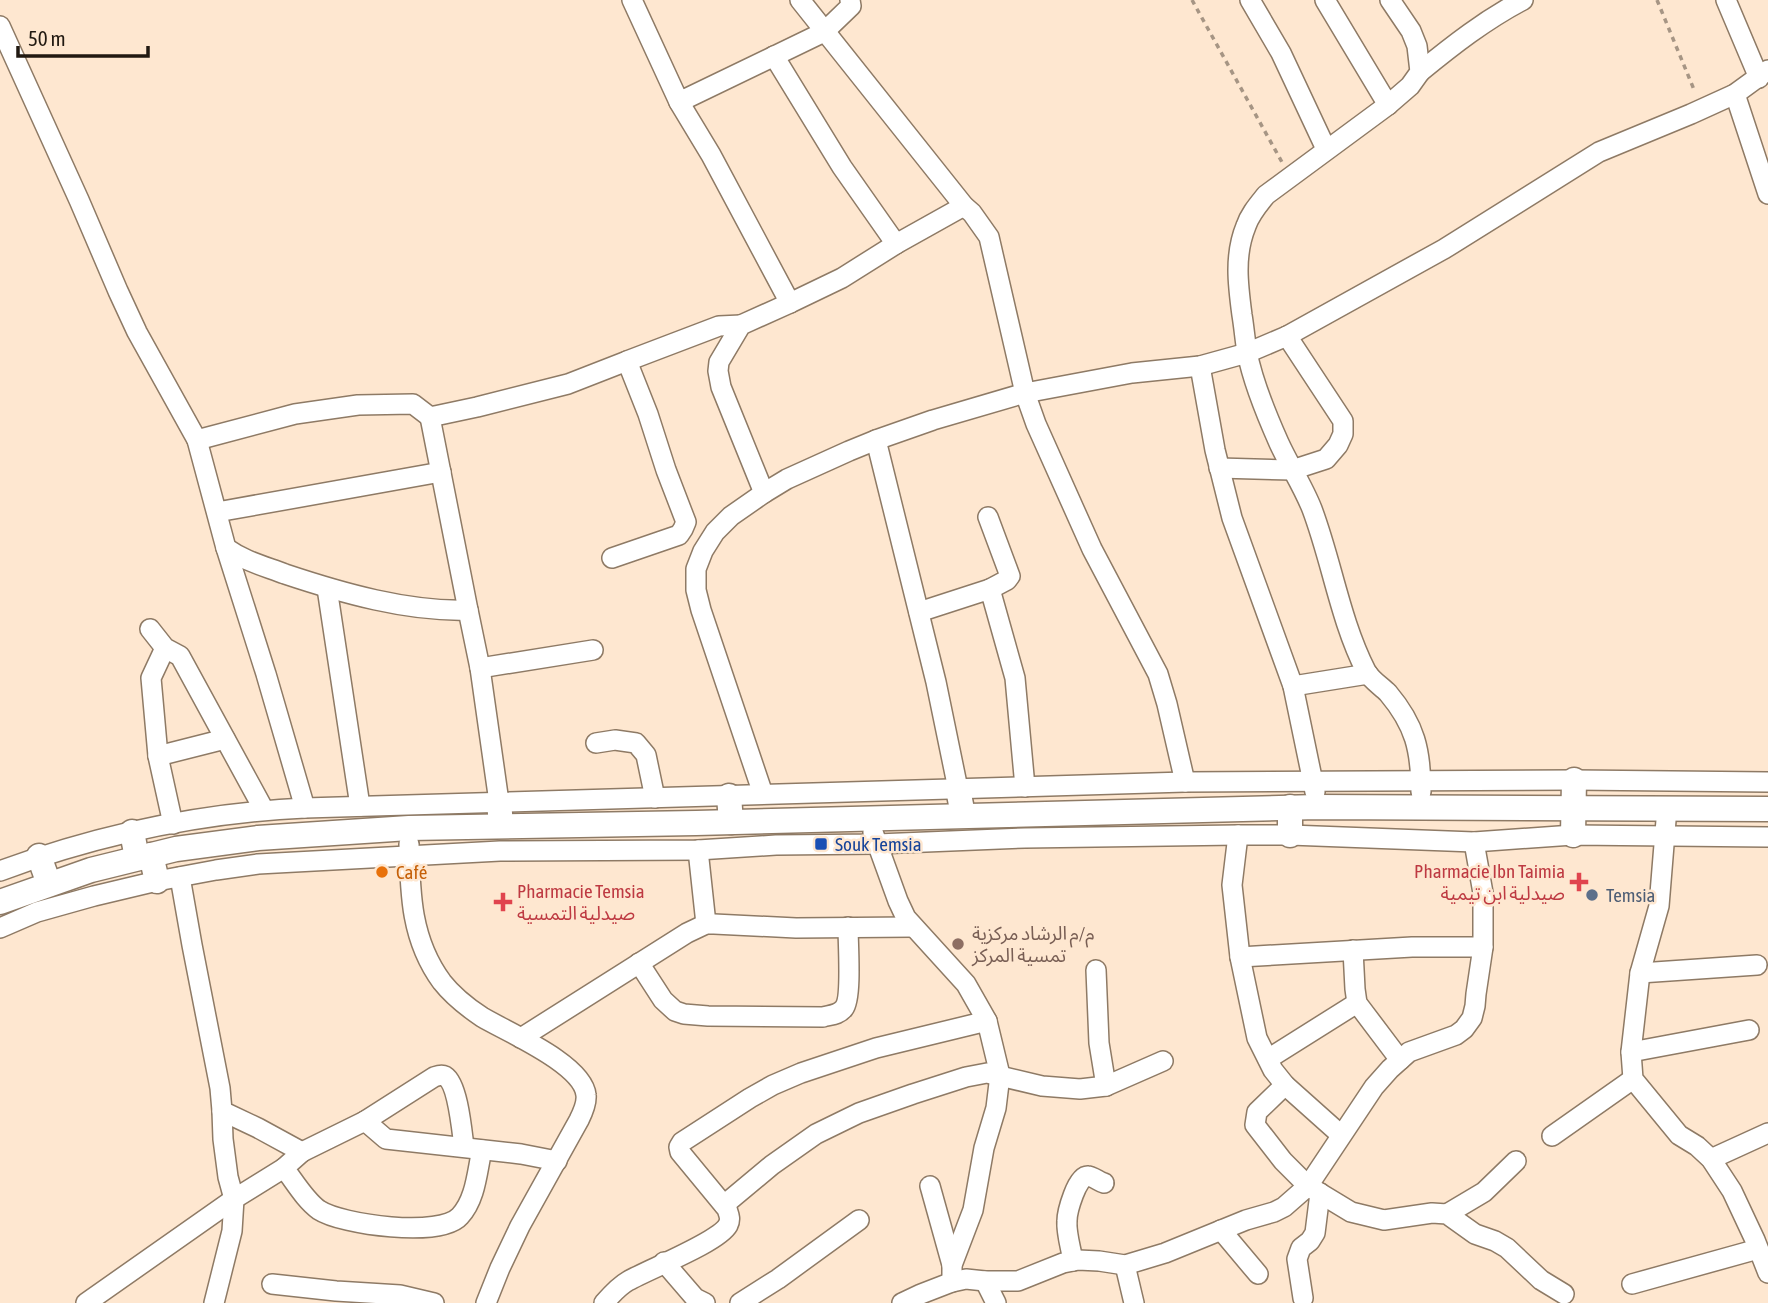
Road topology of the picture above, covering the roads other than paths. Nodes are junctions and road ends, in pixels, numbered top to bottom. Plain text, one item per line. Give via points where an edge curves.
1 (632, 0) edge
2 (800, 0) edge
3 (850, 0) edge
4 (1250, 0) edge
5 (1325, 0) edge
6 (1390, 0) edge
7 (1522, 0) edge
8 (1726, 0) edge
9 (0, 26) edge
10 (824, 32) junction
11 (774, 56) junction
12 (1420, 72) junction
13 (1763, 74) edge
14 (1735, 94) junction
15 (679, 102) junction
16 (1388, 105) junction
17 (1326, 149) junction
18 (1768, 194) edge
19 (964, 206) junction
20 (896, 244) junction
21 (790, 303) junction
22 (741, 324) junction
23 (1287, 336) junction
24 (1247, 353) junction
25 (627, 361) junction
26 (1200, 366) junction
27 (1026, 393) junction
28 (430, 417) junction
29 (197, 440) junction
30 (876, 440) junction
31 (1219, 468) junction
32 (1292, 470) junction
33 (441, 472) junction
34 (764, 493) junction
35 (217, 512) junction
36 (988, 517) dead end
37 (226, 548) junction
38 (612, 558) dead end
39 (327, 588) junction
40 (990, 589) junction
41 (468, 610) junction
42 (919, 612) junction
43 (150, 629) dead end
44 (165, 648) junction
45 (593, 650) dead end
46 (480, 668) junction
47 (1368, 674) junction
48 (1293, 686) junction
49 (225, 739) junction
50 (596, 743) dead end
51 (158, 756) junction
52 (1421, 780) junction
53 (1574, 780) junction
54 (1185, 782) junction
55 (1768, 782) edge
56 (1025, 788) junction
57 (958, 789) junction
58 (764, 794) junction
59 (1316, 795) junction
60 (729, 796) junction
61 (655, 797) junction
62 (360, 806) junction
63 (1290, 807) junction
64 (1421, 807) junction
65 (304, 808) junction
66 (1574, 808) junction
67 (1667, 808) junction
68 (1768, 809) edge
69 (264, 810) junction
70 (500, 814) junction
71 (963, 815) junction
72 (409, 816) junction
73 (869, 818) junction
74 (731, 822) junction
75 (173, 824) junction
76 (132, 832) junction
77 (1238, 835) junction
78 (1290, 835) junction
79 (1573, 835) junction
80 (1665, 836) junction
81 (1768, 837) edge
82 (1474, 842) junction
83 (877, 844) junction
84 (698, 850) junction
85 (39, 856) junction
86 (410, 856) junction
87 (144, 857) junction
88 (0, 871) edge
89 (169, 879) junction
90 (49, 884) junction
91 (0, 902) edge
92 (706, 924) junction
93 (913, 927) junction
94 (0, 928) edge
95 (848, 928) junction
96 (1483, 947) junction
97 (1353, 950) junction
98 (1240, 957) junction
99 (639, 963) junction
100 (1757, 965) dead end
101 (1096, 970) dead end
102 (1640, 973) junction
103 (1357, 1003) junction
104 (987, 1021) junction
105 (1749, 1030) dead end
106 (521, 1038) junction
107 (1631, 1052) junction
108 (1268, 1059) junction
109 (1400, 1060) junction
110 (1163, 1061) dead end
111 (1000, 1075) junction
112 (1633, 1079) junction
113 (1285, 1085) junction
114 (1107, 1086) junction
115 (222, 1111) junction
116 (365, 1121) junction
117 (1768, 1133) edge
118 (1341, 1135) junction
119 (1552, 1136) dead end
120 (473, 1148) junction
121 (302, 1152) junction
122 (1711, 1159) junction
123 (557, 1161) junction
124 (1516, 1161) dead end
125 (284, 1168) junction
126 (1104, 1183) dead end
127 (930, 1186) dead end
128 (1314, 1190) junction
129 (234, 1199) junction
130 (724, 1205) junction
131 (1447, 1214) junction
132 (859, 1220) dead end
133 (1221, 1230) junction
134 (1758, 1249) junction
135 (1073, 1261) junction
136 (664, 1262) junction
137 (1125, 1265) junction
138 (1768, 1273) edge
139 (952, 1274) junction
140 (1258, 1274) dead end
141 (985, 1281) junction
142 (272, 1284) dead end
143 (1632, 1284) dead end
144 (1564, 1294) dead end
145 (370, 1297) edge
146 (1303, 1298) dead end
147 (86, 1303) edge
148 (214, 1303) edge
149 (434, 1303) edge
150 (486, 1303) edge
151 (604, 1303) edge
152 (705, 1303) edge
153 (740, 1303) edge
154 (902, 1303) edge
155 (996, 1303) edge
156 (1134, 1303) edge

1 - 15 street
2 - 10 street
3 - 10 street via 851,6
4 - 17 street via 1281,53
5 - 16 street
6 - 12 street via 1418,46
7 - 12 street via 1469,32
8 - 13 street
9 - 29 street via 127,311
10 - 11 street
10 - 19 street
11 - 15 street
11 - 20 street
12 - 16 street
13 - 14 street
14 - 18 street
14 - 23 street via 1599,152 1444,249
15 - 21 street
16 - 17 street
17 - 24 street via 1266,195 1246,226 1239,249 1238,286
19 - 20 street
19 - 27 street via 989,237
20 - 21 street
21 - 22 street
22 - 25 street via 719,327
22 - 34 street via 723,352 718,371
23 - 24 street
23 - 32 street via 1343,421 1343,434 1326,459
24 - 26 street
24 - 32 street
25 - 28 street via 568,384
25 - 38 street via 685,522 679,535
26 - 27 street via 1132,373
26 - 31 street
27 - 30 street
27 - 54 street via 1092,549 1158,674
28 - 29 street via 413,404 358,405 295,414
28 - 33 street
29 - 35 street
30 - 34 street
30 - 42 street
31 - 32 street
31 - 48 street
32 - 47 street via 1312,509 1351,638
33 - 35 street
33 - 41 street
34 - 58 street via 715,532 696,569 701,610
35 - 37 street
36 - 40 street via 1010,576
37 - 39 street via 250,562
37 - 65 street
39 - 41 street via 398,604
39 - 62 street
40 - 42 street
40 - 56 street via 1015,678
41 - 46 street
42 - 57 street
43 - 44 street
44 - 49 street via 180,656
44 - 51 street via 151,678
45 - 46 street
46 - 70 street
47 - 48 street
47 - 52 street via 1409,721
48 - 59 street
49 - 51 street
49 - 69 street
50 - 61 street via 636,743 646,755
51 - 75 street
52 - 53 street
52 - 59 street
52 - 64 street
53 - 55 street
53 - 66 main road
54 - 56 street
54 - 59 street
56 - 57 street
57 - 58 street
57 - 71 main road
58 - 60 street
59 - 63 main road
59 - 64 main road
60 - 61 street
60 - 74 main road
61 - 70 street
62 - 65 street
62 - 72 street
63 - 71 main road
63 - 78 main road
64 - 66 main road
65 - 69 street
66 - 67 main road
66 - 79 main road
67 - 68 main road
67 - 80 street
69 - 75 street
70 - 72 main road
70 - 74 main road
71 - 73 main road
72 - 86 street
72 - 87 main road
73 - 74 main road
73 - 83 street
75 - 76 street
76 - 85 street
76 - 87 main road
77 - 78 street
77 - 83 street
77 - 98 street via 1232,886
78 - 82 street
79 - 80 street
79 - 82 street
80 - 81 street
80 - 102 street via 1659,906
82 - 96 street via 1483,893
83 - 84 street
83 - 93 street
84 - 86 street
84 - 92 street
85 - 88 street
85 - 90 main road
86 - 89 street via 258,864
86 - 106 street via 411,905 429,960 468,1007
87 - 89 main road
87 - 90 main road
89 - 94 street via 37,912
89 - 115 street via 191,945
90 - 91 main road
92 - 95 street
92 - 99 street
93 - 95 street
93 - 104 street via 966,984
95 - 99 street via 846,1004 841,1012 823,1017 684,1014 668,1005
96 - 97 street
96 - 109 street via 1475,1006 1464,1029
97 - 98 street
97 - 103 street
98 - 108 street via 1257,1038
99 - 106 street
100 - 102 street
101 - 114 street via 1099,1043
102 - 107 street
103 - 108 street
103 - 109 street
104 - 111 street
104 - 130 street via 876,1048 801,1073 750,1098 682,1142 680,1152
105 - 107 street
106 - 123 street via 567,1067 585,1088 584,1110
107 - 112 street
108 - 113 street
109 - 118 street via 1374,1087
110 - 114 street
111 - 114 street via 1042,1086
111 - 130 street via 979,1074 954,1081 838,1122 772,1165
111 - 139 street via 973,1210
112 - 119 street
112 - 122 street via 1679,1135
113 - 118 street
113 - 128 street via 1257,1112 1255,1125
115 - 121 street
115 - 129 street
116 - 120 street via 386,1139
116 - 120 street via 440,1075 446,1077 458,1100
116 - 121 street
117 - 122 street
118 - 128 street
120 - 123 street
120 - 125 street via 474,1186 460,1217 446,1225 422,1228 337,1218 312,1204
121 - 125 street
122 - 134 street via 1732,1191
123 - 150 street via 520,1226
124 - 131 street via 1484,1192
125 - 129 street
126 - 135 street via 1085,1176 1072,1197 1067,1221
127 - 139 street
128 - 131 street via 1351,1212 1384,1220
128 - 133 street via 1284,1207
128 - 146 street via 1315,1233 1297,1259
129 - 147 street
129 - 148 street via 232,1231
130 - 136 street via 730,1216 725,1229
131 - 144 street via 1475,1234 1507,1248
132 - 153 street
133 - 137 street
133 - 140 street
134 - 138 street
134 - 143 street
135 - 137 street
135 - 141 street via 1018,1281
136 - 151 street via 626,1282
136 - 152 street via 689,1293
137 - 156 street
139 - 141 street
139 - 154 street
141 - 155 street
142 - 145 street
145 - 149 street via 400,1295

